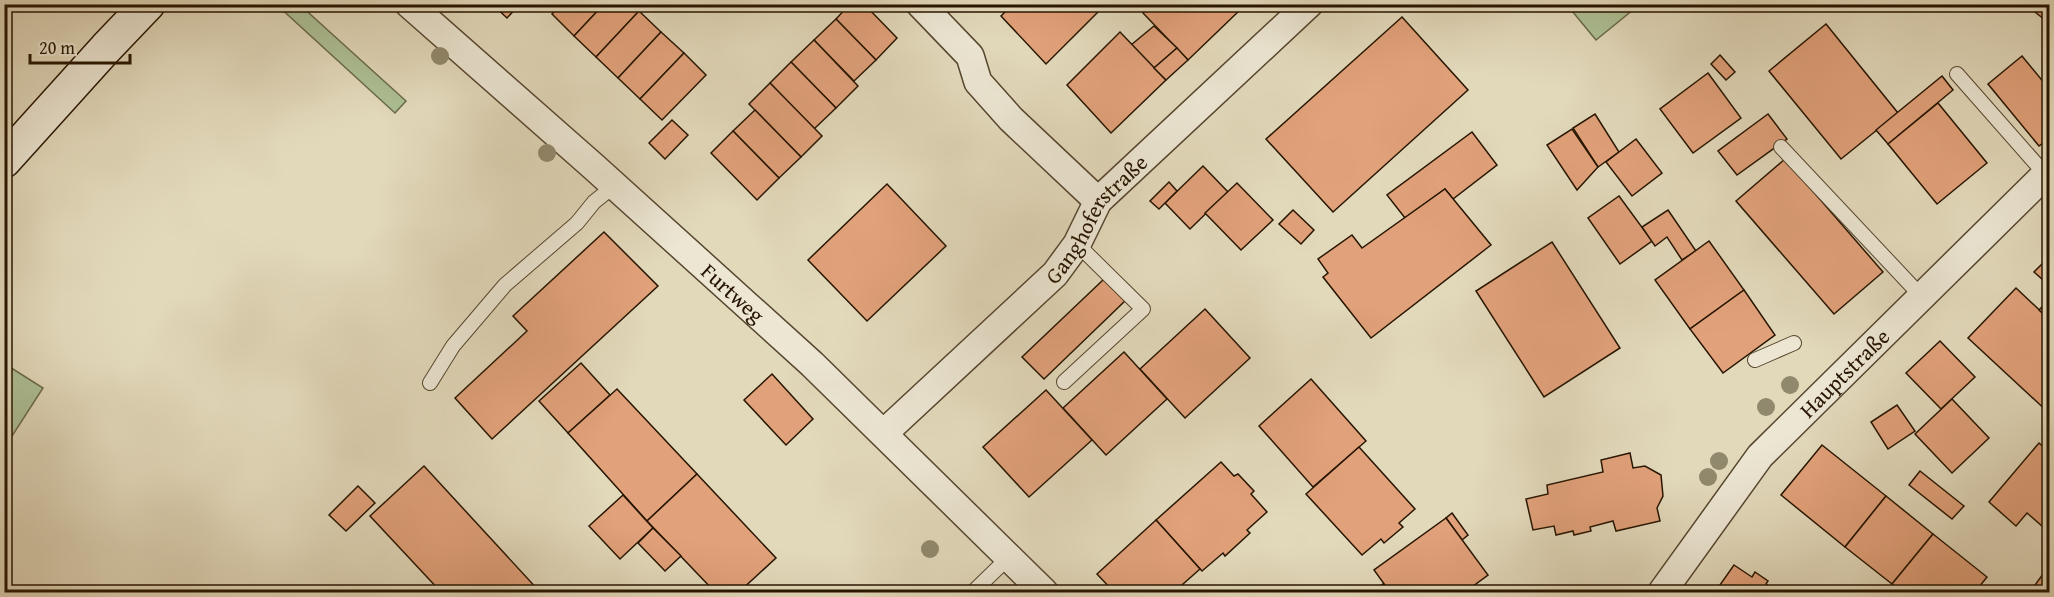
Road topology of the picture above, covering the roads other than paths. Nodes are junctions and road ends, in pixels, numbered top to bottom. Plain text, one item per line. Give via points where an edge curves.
1 (148, 4) edge
2 (409, 4) edge
3 (920, 4) edge
4 (1308, 4) edge
5 (1957, 74) dead end
6 (1781, 147) dead end
7 (4, 161) edge
8 (2047, 172) edge
9 (614, 186) junction
10 (1098, 201) junction
11 (1077, 244) junction
12 (1922, 297) junction
13 (1794, 343) dead end
14 (1755, 360) dead end
15 (1064, 382) dead end
16 (430, 383) dead end
17 (884, 433) junction
18 (1009, 557) junction
19 (973, 592) edge
20 (1044, 592) edge
21 (1662, 592) edge

1 - 7 main road
2 - 9 street, Furtweg
3 - 10 street via 970,56 978,82
4 - 10 street, Ganghoferstraße
5 - 8 lane
6 - 12 lane
8 - 12 street, Hauptstraße
9 - 16 lane via 505,285 453,346
9 - 17 street, Furtweg
10 - 11 street, Ganghoferstraße
11 - 15 lane via 1143,309
11 - 17 street, Ganghoferstraße via 1055,274
12 - 21 street, Hauptstraße via 1760,456
13 - 14 lane
17 - 18 street, Furtweg
18 - 19 lane
18 - 20 street, Furtweg

